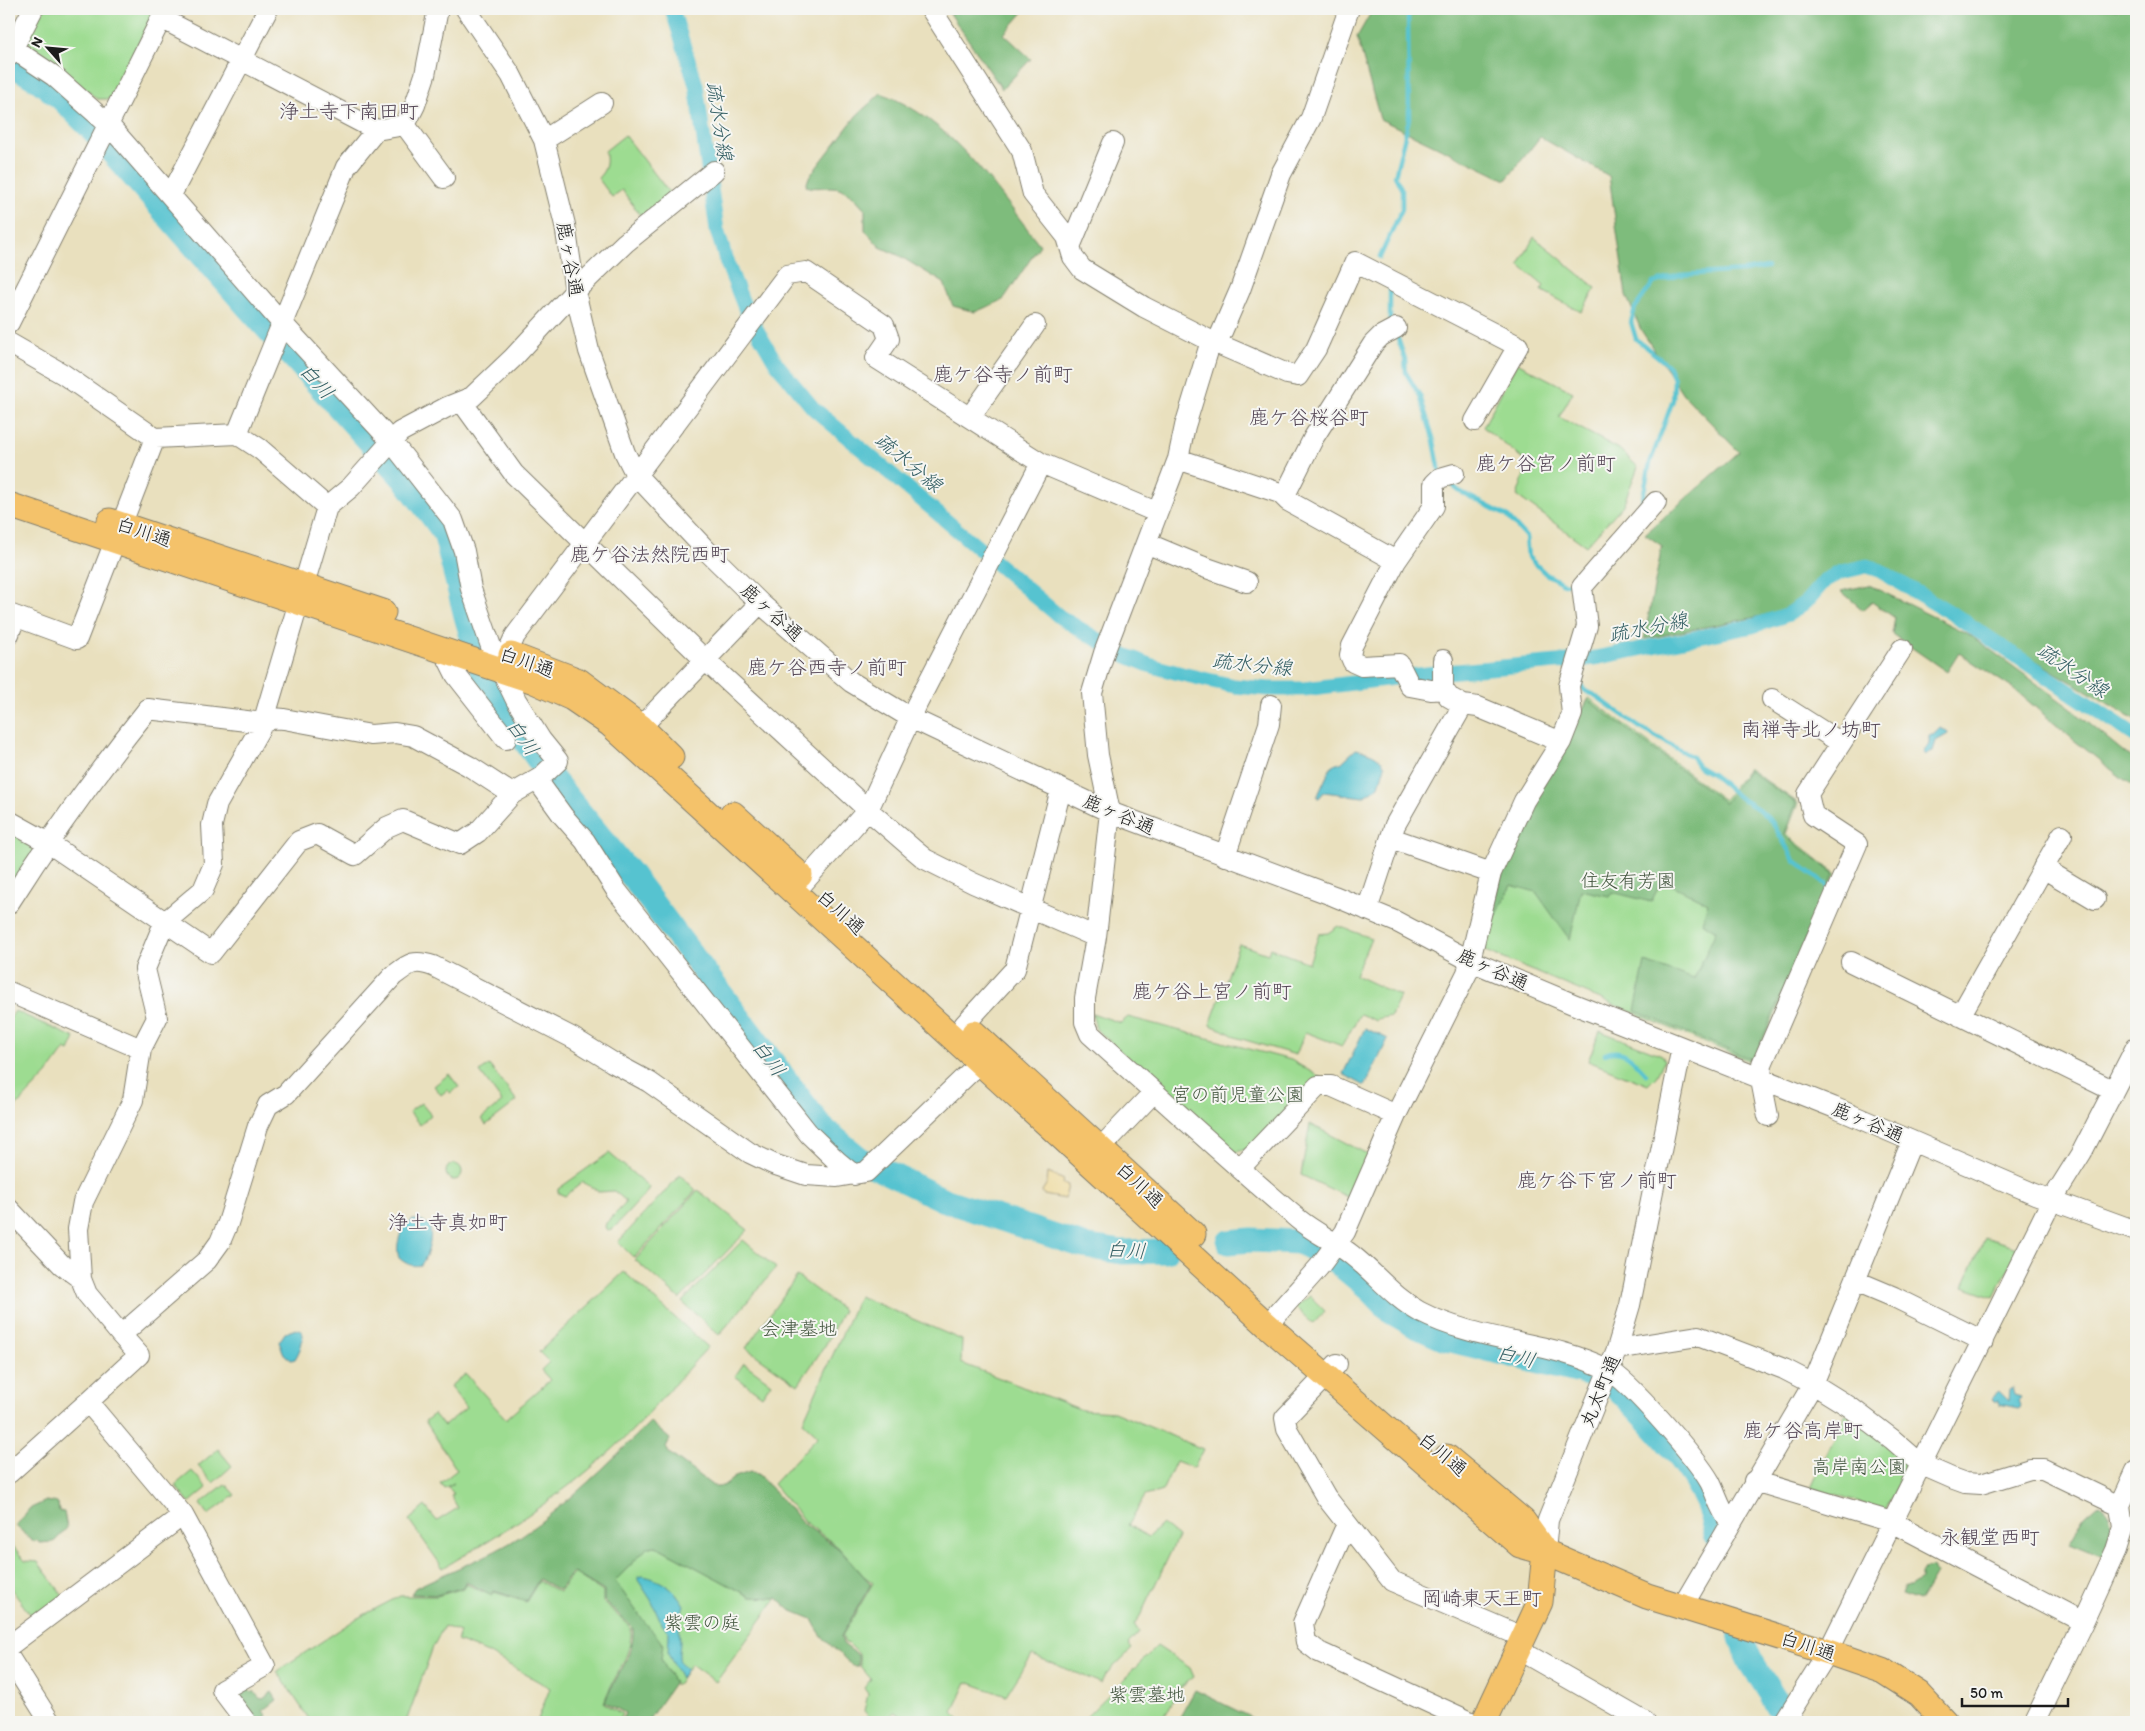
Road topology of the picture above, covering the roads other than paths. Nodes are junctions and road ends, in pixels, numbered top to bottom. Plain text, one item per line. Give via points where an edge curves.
1 (33, 9) edge
2 (268, 9) edge
3 (438, 9) edge
4 (466, 9) edge
5 (931, 9) edge
6 (1350, 9) edge
7 (163, 14) edge
8 (10, 51) edge
9 (241, 60) junction
10 (602, 102) dead end
11 (404, 125) junction
12 (376, 130) junction
13 (103, 134) junction
14 (544, 140) junction
15 (1112, 143) dead end
16 (710, 175) dead end
17 (444, 178) dead end
18 (171, 195) junction
19 (1070, 247) junction
20 (574, 291) junction
21 (9, 323) edge
22 (1035, 325) dead end
23 (1393, 330) dead end
24 (277, 332) junction
25 (1214, 342) junction
26 (9, 344) edge
27 (462, 402) junction
28 (970, 417) junction
29 (1475, 421) dead end
30 (236, 434) junction
31 (155, 438) junction
32 (383, 449) junction
33 (1178, 459) junction
34 (1041, 463) junction
35 (636, 475) junction
36 (1447, 476) dead end
37 (9, 488) edge
38 (1284, 497) junction
39 (1656, 502) dead end
40 (9, 505) edge
41 (327, 507) junction
42 (1156, 512) junction
43 (118, 533) junction
44 (1146, 543) junction
45 (585, 544) junction
46 (1396, 560) junction
47 (1247, 582) dead end
48 (302, 594) junction
49 (760, 603) junction
50 (11, 622) edge
51 (1902, 649) dead end
52 (481, 655) junction
53 (706, 660) junction
54 (1772, 699) dead end
55 (1272, 704) dead end
56 (1463, 705) junction
57 (911, 718) junction
58 (262, 723) junction
59 (634, 734) junction
60 (506, 739) dead end
61 (1561, 742) junction
62 (1841, 743) junction
63 (543, 774) junction
64 (1061, 789) junction
65 (512, 794) junction
66 (868, 810) junction
67 (1110, 812) junction
68 (9, 821) edge
69 (2062, 834) dead end
70 (1391, 838) junction
71 (47, 842) junction
72 (1225, 856) junction
73 (2043, 868) junction
74 (1491, 873) junction
75 (800, 886) junction
76 (2095, 899) dead end
77 (9, 903) edge
78 (1031, 910) junction
79 (1367, 910) junction
80 (164, 923) junction
81 (1096, 937) junction
82 (1471, 961) junction
83 (1850, 962) dead end
84 (9, 992) edge
85 (1960, 1016) junction
86 (964, 1025) junction
87 (1682, 1047) junction
88 (2136, 1047) edge
89 (141, 1049) junction
90 (986, 1056) junction
91 (1761, 1080) junction
92 (2112, 1090) junction
93 (1154, 1092) junction
94 (1396, 1115) junction
95 (1768, 1116) dead end
96 (1912, 1140) junction
97 (1094, 1154) junction
98 (1240, 1168) junction
99 (865, 1170) junction
100 (2052, 1200) junction
101 (9, 1209) edge
102 (2136, 1231) edge
103 (1334, 1247) junction
104 (81, 1280) junction
105 (1856, 1281) junction
106 (1272, 1319) junction
107 (121, 1335) junction
108 (1983, 1341) junction
109 (1617, 1349) junction
110 (1330, 1370) junction
111 (1608, 1370) junction
112 (1813, 1384) junction
113 (88, 1402) junction
114 (1922, 1465) junction
115 (2136, 1471) edge
116 (9, 1473) edge
117 (1754, 1481) junction
118 (2120, 1506) junction
119 (183, 1515) junction
120 (1730, 1522) junction
121 (1892, 1522) junction
122 (1347, 1524) junction
123 (1545, 1552) junction
124 (1682, 1607) junction
125 (2083, 1622) junction
126 (1522, 1644) junction
127 (9, 1646) edge
128 (1828, 1652) junction
129 (9, 1657) edge
130 (50, 1722) edge
131 (246, 1722) edge
132 (1471, 1722) edge
133 (1484, 1722) edge
134 (1645, 1722) edge
135 (1784, 1722) edge
136 (1945, 1722) edge
137 (2034, 1722) edge

1 - 8 street
2 - 9 street
3 - 11 street via 424,75
4 - 14 street, 鹿ヶ谷通 via 511,75
5 - 19 street via 1022,151 1033,194 1067,237
6 - 25 street via 1311,118 1281,174 1240,290
7 - 9 street
7 - 13 street
8 - 13 street via 54,76
9 - 12 street
9 - 18 street
10 - 14 street
11 - 12 street
11 - 17 street
12 - 24 street via 346,167
13 - 18 street
13 - 21 street
14 - 20 street, 鹿ヶ谷通 via 565,225
15 - 19 street
16 - 20 street via 625,243
18 - 24 street
19 - 25 street via 1082,269 1144,307
20 - 27 street via 513,358 472,397
20 - 35 street, 鹿ヶ谷通 via 604,398
22 - 28 street
23 - 38 street via 1374,344 1324,422
24 - 30 street
24 - 32 street
25 - 29 street via 1298,376 1316,349 1355,262 1518,346
25 - 33 street via 1185,426
26 - 31 street via 62,374
27 - 32 street via 400,432
27 - 45 street via 514,474
28 - 34 street
28 - 35 street via 876,358 889,339 884,325 806,272 787,275
30 - 31 street
30 - 41 street via 260,449
31 - 43 street
32 - 41 street via 350,487
32 - 52 street via 453,520 464,552
33 - 38 street
33 - 42 street
34 - 42 street
34 - 57 street
35 - 45 street
35 - 49 street, 鹿ヶ谷通
36 - 46 street via 1434,484 1434,506
37 - 43 main road, 白川通
38 - 46 street
39 - 61 street via 1582,587 1587,626 1569,686 1572,714
40 - 43 main road, 白川通
41 - 48 street
42 - 44 street
43 - 48 main road, 白川通
43 - 50 street via 77,639
44 - 47 street
44 - 67 street via 1095,681 1092,705
45 - 52 street via 516,636
45 - 53 street
46 - 56 street via 1352,646 1352,662 1362,666 1399,664 1410,686 1431,690 1443,672 1448,697
48 - 52 main road, 白川通
48 - 58 street
49 - 53 street
49 - 57 street, 鹿ヶ谷通 via 851,682
51 - 62 street
52 - 59 main road, 白川通 via 543,666 579,681
52 - 60 street via 456,675
52 - 63 street via 558,761
53 - 59 street
53 - 66 street
54 - 62 street
55 - 72 street via 1269,724
56 - 61 street via 1478,707
56 - 70 street via 1395,825
57 - 64 street, 鹿ヶ谷通
57 - 66 street
58 - 65 street via 284,718 371,735 394,733 413,736
58 - 71 street via 148,708
58 - 80 street via 217,804 212,825 214,864 203,890
59 - 75 main road, 白川通
61 - 74 street via 1524,801
62 - 91 street via 1808,794 1813,815 1857,844 1762,1064
63 - 65 street
63 - 99 street via 563,816 585,841 616,890 809,1134 837,1161
64 - 67 street, 鹿ヶ谷通
64 - 78 street
65 - 80 street via 478,832 460,844 403,820 387,827 355,856 317,834 299,840 212,953
66 - 75 street
66 - 78 street via 925,859
67 - 72 street, 鹿ヶ谷通
67 - 81 street
68 - 71 street
69 - 73 street
70 - 74 street
70 - 79 street
71 - 77 street
71 - 80 street
72 - 79 street, 鹿ヶ谷通
73 - 76 street
73 - 85 street
74 - 82 street
75 - 86 main road, 白川通
75 - 90 main road, 白川通
78 - 81 street
78 - 86 street via 1015,969
79 - 82 street, 鹿ヶ谷通
80 - 89 street via 145,969 157,1018
81 - 93 street via 1084,1022 1090,1034
82 - 87 street, 鹿ヶ谷通
82 - 94 street
83 - 85 street
84 - 89 street
85 - 92 street
86 - 90 main road, 白川通
87 - 91 street, 鹿ヶ谷通
87 - 109 street, 丸太町通 via 1630,1305
88 - 92 street
89 - 104 street via 133,1100 83,1202 78,1229
90 - 97 main road, 白川通
90 - 99 street
91 - 95 street
91 - 96 street, 鹿ヶ谷通
92 - 100 street via 2082,1152
93 - 97 street
93 - 98 street
94 - 98 street via 1332,1086 1318,1086
94 - 103 street via 1345,1232
96 - 100 street, 鹿ヶ谷通
96 - 105 street
97 - 106 main road, 白川通
98 - 103 street
99 - 107 street via 822,1177 773,1164 750,1153 664,1091 573,1038 433,966 414,962 393,976 286,1094 268,1105 220,1242 207,1260
100 - 102 street, 鹿ヶ谷通
100 - 108 street
101 - 104 street via 62,1265
103 - 106 street
103 - 111 street via 1355,1258 1383,1286 1420,1312 1457,1326 1573,1356
104 - 107 street via 88,1294
105 - 108 street
105 - 112 street
106 - 110 main road, 白川通
107 - 113 street via 139,1355
108 - 114 street
109 - 111 street, 丸太町通
109 - 112 street via 1698,1336 1784,1369
110 - 122 street via 1285,1418 1287,1429 1326,1497
110 - 123 main road, 白川通 via 1520,1545
111 - 120 street via 1634,1392 1696,1462
111 - 123 street, 丸太町通 via 1548,1520
112 - 114 street via 1850,1407
112 - 117 street
113 - 116 street
113 - 119 street
114 - 118 street via 1965,1483 1981,1484 2030,1469 2043,1469
114 - 121 street
115 - 118 street
117 - 120 street
117 - 121 street
118 - 125 street via 2123,1528 2116,1550
119 - 127 street
119 - 131 street via 265,1666 222,1690
120 - 124 street
121 - 125 street
121 - 128 street
122 - 126 street via 1392,1581
122 - 132 street via 1303,1623 1306,1642 1319,1652
123 - 124 main road, 白川通 via 1647,1596
123 - 126 main road, 丸太町通 via 1540,1602
124 - 128 main road, 白川通
125 - 137 street
126 - 133 main road, 丸太町通
126 - 134 street
128 - 135 street
128 - 136 main road, 白川通 via 1883,1671 1919,1694
129 - 130 street

